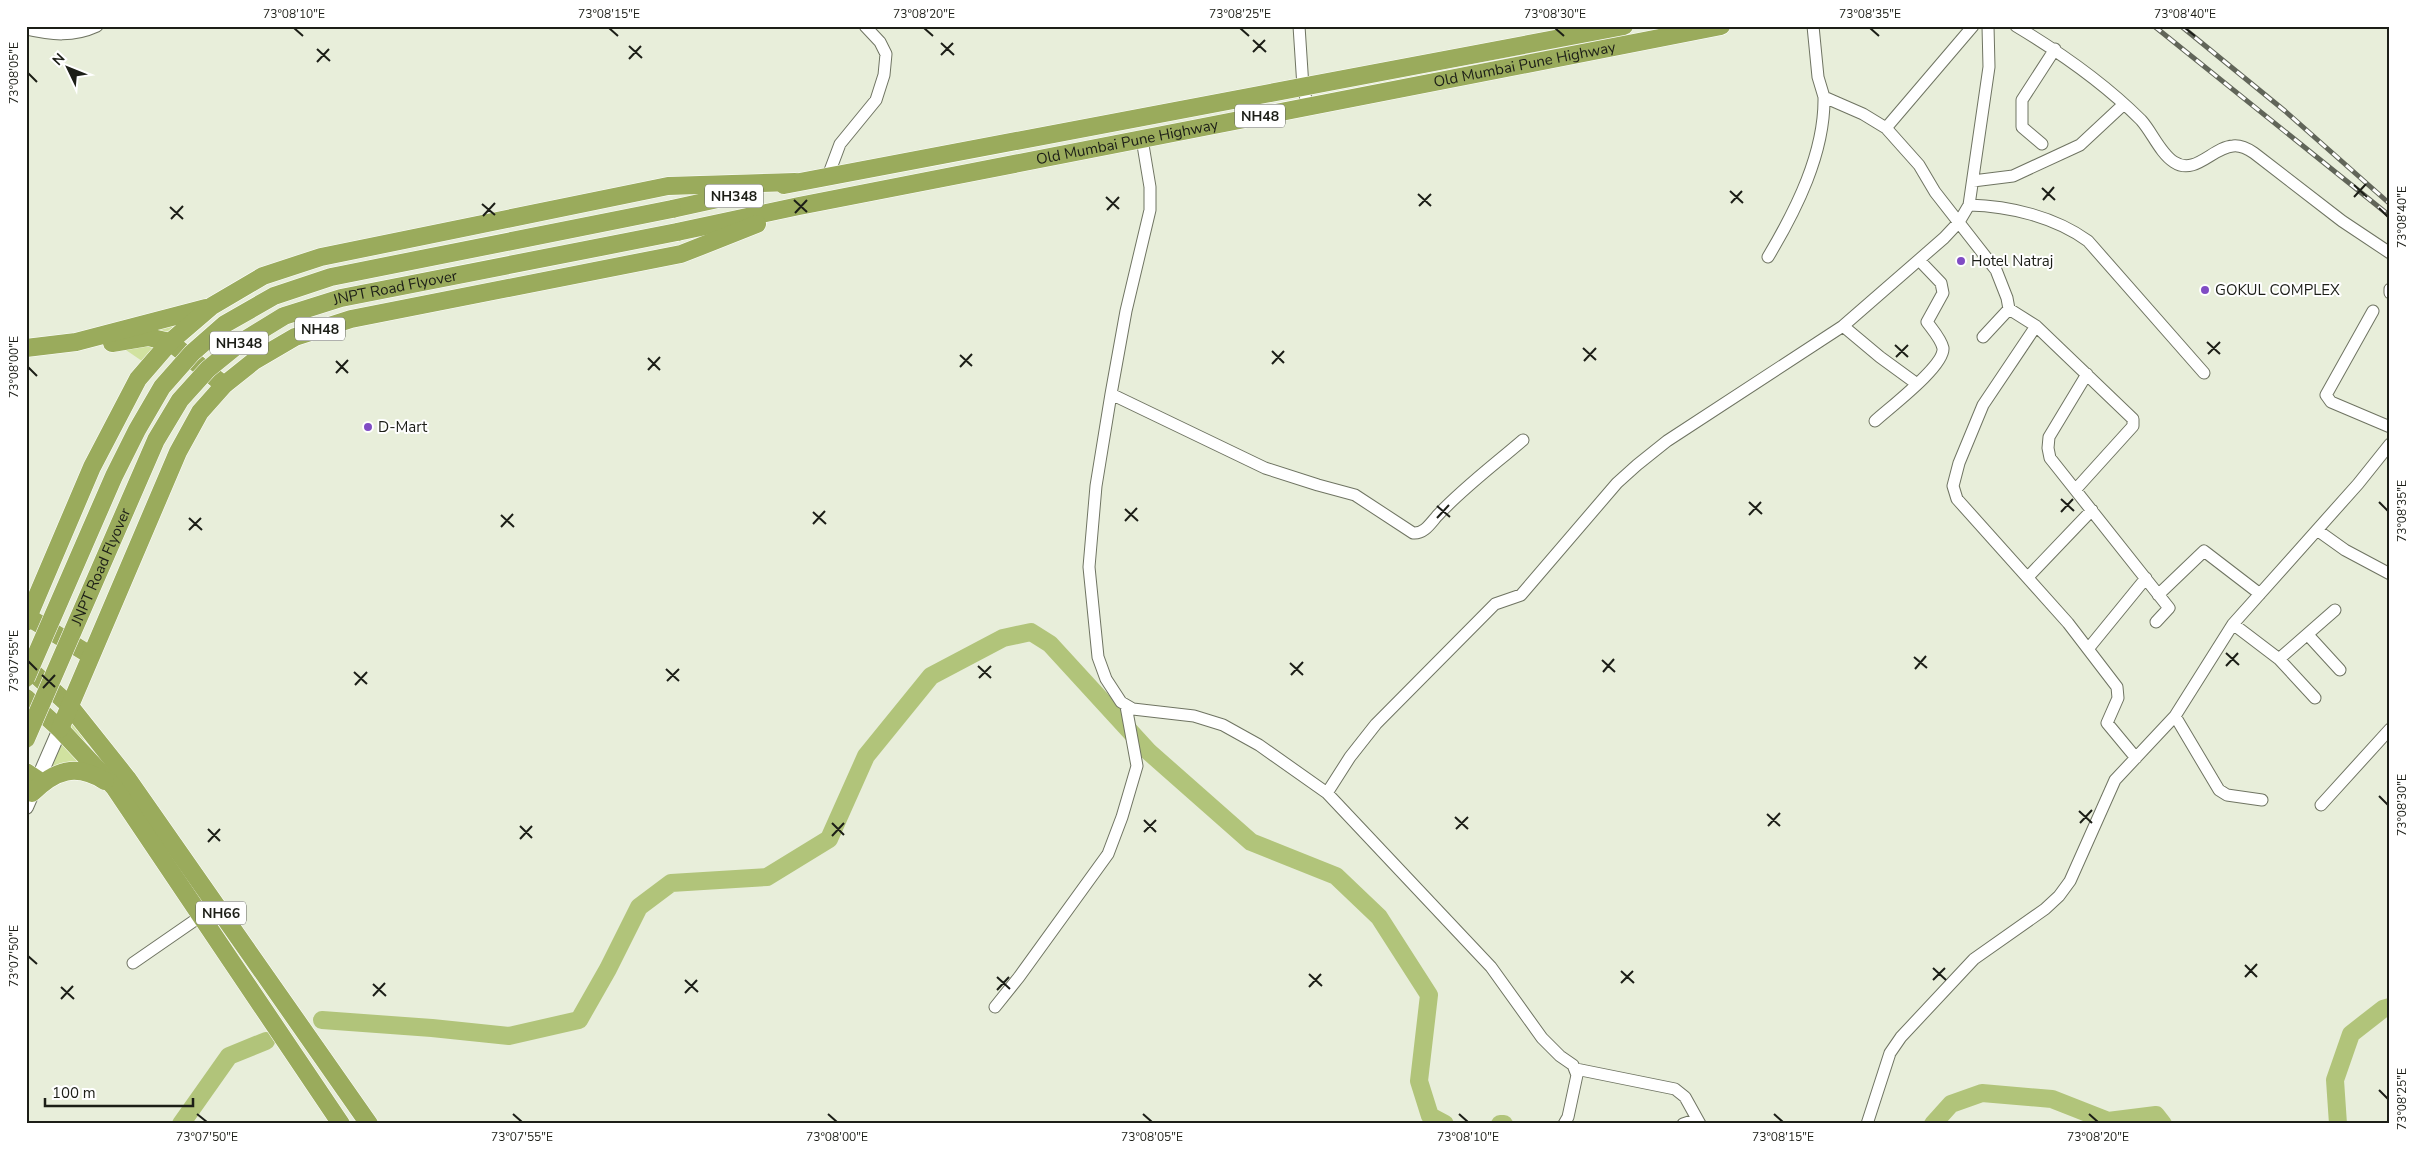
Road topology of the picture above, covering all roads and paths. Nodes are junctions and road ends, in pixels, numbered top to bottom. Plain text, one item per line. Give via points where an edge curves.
1 (97, 26) edge
2 (865, 26) edge
3 (1299, 26) edge
4 (1624, 26) edge
5 (1721, 26) edge
6 (1813, 26) edge
7 (1973, 26) edge
8 (1988, 26) edge
9 (2016, 26) edge
10 (26, 29) edge
11 (2055, 49) junction
12 (1303, 87) junction
13 (1824, 96) junction
14 (2124, 104) junction
15 (1308, 107) junction
16 (1886, 128) junction
17 (1142, 139) junction
18 (2042, 144) dead end
19 (828, 176) junction
20 (1973, 181) junction
21 (795, 182) junction
22 (1969, 205) junction
23 (799, 206) junction
24 (1959, 222) junction
25 (2390, 253) edge
26 (1768, 257) dead end
27 (1919, 260) junction
28 (212, 306) junction
29 (2009, 309) junction
30 (2373, 311) dead end
31 (1843, 326) junction
32 (2036, 326) junction
33 (1983, 338) dead end
34 (76, 342) junction
35 (170, 342) junction
36 (26, 348) edge
37 (2204, 373) dead end
38 (2087, 374) junction
39 (1918, 384) junction
40 (224, 385) junction
41 (1111, 394) junction
42 (1875, 421) dead end
43 (2390, 427) edge
44 (1523, 440) dead end
45 (2390, 444) edge
46 (2076, 489) junction
47 (2092, 510) junction
48 (2318, 530) junction
49 (2390, 574) edge
50 (2028, 577) junction
51 (2146, 578) junction
52 (2260, 594) junction
53 (2158, 595) junction
54 (2335, 610) dead end
55 (27, 619) edge
56 (2156, 622) dead end
57 (2233, 624) junction
58 (2308, 635) junction
59 (2088, 649) junction
60 (90, 655) junction
61 (2279, 659) junction
62 (26, 666) edge
63 (2340, 670) dead end
64 (26, 678) edge
65 (26, 698) edge
66 (2315, 698) dead end
67 (69, 705) junction
68 (1127, 710) junction
69 (2175, 716) junction
70 (60, 728) junction
71 (2390, 729) edge
72 (26, 739) edge
73 (2136, 758) junction
74 (114, 787) junction
75 (31, 788) edge
76 (1327, 793) junction
77 (2262, 800) dead end
78 (2322, 806) dead end
79 (201, 916) junction
80 (133, 963) dead end
81 (995, 1007) dead end
82 (1576, 1069) junction
83 (342, 1124) edge
84 (369, 1124) edge
85 (1564, 1124) edge
86 (1683, 1124) edge
87 (1700, 1124) edge
88 (1867, 1124) edge

1 - 10 street via 67,35
2 - 19 street via 886,54 884,75 876,100 840,144
3 - 12 street
4 - 12 highway, Old Mumbai Pune Highway / NH48
5 - 15 highway, Old Mumbai Pune Highway / NH48
6 - 13 street via 1818,77
7 - 16 street
8 - 20 street via 1989,67
9 - 11 street
11 - 14 street
11 - 18 street via 2022,100 2022,127
12 - 15 street
12 - 19 highway, Old Mumbai Pune Highway / NH48
13 - 16 street
13 - 26 street via 1824,113 1808,179 1787,226
14 - 20 street via 2080,145 2013,176
14 - 25 street via 2172,161 2180,166 2191,166 2223,148 2243,147
15 - 17 highway, Old Mumbai Pune Highway / NH48
16 - 24 street via 1919,165 1934,192
17 - 23 highway, Old Mumbai Pune Highway / NH48
17 - 41 street via 1150,187 1150,210 1126,311
19 - 21 highway, Old Mumbai Pune Highway / NH48
20 - 22 street
21 - 28 highway, NH48 via 668,186 383,243 321,257 263,276
21 - 64 highway, JNPT Road Flyover / NH348, bridge via 331,277 274,296 225,324 192,353 162,387 137,430
22 - 24 street
22 - 37 street via 1996,205 2071,228 2088,241
23 - 40 highway, NH48 via 681,254 341,322 295,337 254,361
23 - 72 highway, JNPT Road Flyover / NH348, bridge via 340,298 284,316 240,343 208,369 180,400 156,440
24 - 27 street
24 - 29 street via 1996,270
27 - 31 street
27 - 39 street via 1941,284 1944,293 1927,322 1943,349 1941,360
28 - 34 highway, NH48
28 - 35 highway
29 - 32 street
29 - 33 street
30 - 43 street via 2326,395 2331,402
31 - 39 street
31 - 76 street via 1667,441 1617,483 1522,595 1495,604 1376,724
32 - 38 street
32 - 50 street via 1983,405 1953,486 1957,499
34 - 35 highway via 95,348 148,337
34 - 36 highway, NH48
35 - 40 highway
35 - 55 highway via 138,379 116,418
38 - 46 street via 2049,437 2050,458
38 - 46 street via 2133,418 2134,423
39 - 42 street
40 - 60 highway, NH48 via 200,412 178,452
41 - 44 street via 1265,468 1355,495 1418,534 1453,499
41 - 68 street via 1096,486 1089,567 1098,656 1106,679
45 - 48 street
46 - 47 street
47 - 50 street
47 - 51 street
48 - 49 street via 2345,550
48 - 52 street
50 - 59 street
51 - 53 street
51 - 59 street
52 - 53 street via 2204,551
52 - 57 street
53 - 56 street via 2169,608
54 - 58 street
55 - 60 highway
57 - 61 street
57 - 69 street
58 - 61 street
58 - 63 street
59 - 73 street via 2118,692 2107,719 2108,727
60 - 67 highway, NH48
61 - 66 street
62 - 67 highway
65 - 70 highway
67 - 70 highway, NH48
67 - 84 highway, NH66 via 127,778
68 - 76 street via 1194,716 1223,725 1259,745
68 - 81 street via 1137,766 1108,854
69 - 73 street
69 - 77 street via 2218,790
70 - 74 highway, NH66
70 - 75 street
71 - 78 street
73 - 88 street via 2110,788 2093,834 2060,896 1974,959 1901,1037 1890,1053
74 - 75 highway via 88,773 70,771
74 - 79 highway, NH66
76 - 82 street via 1491,967 1542,1038
79 - 80 street
79 - 83 highway, NH66
82 - 85 street
82 - 87 street via 1675,1089 1685,1097
86 - 87 street

